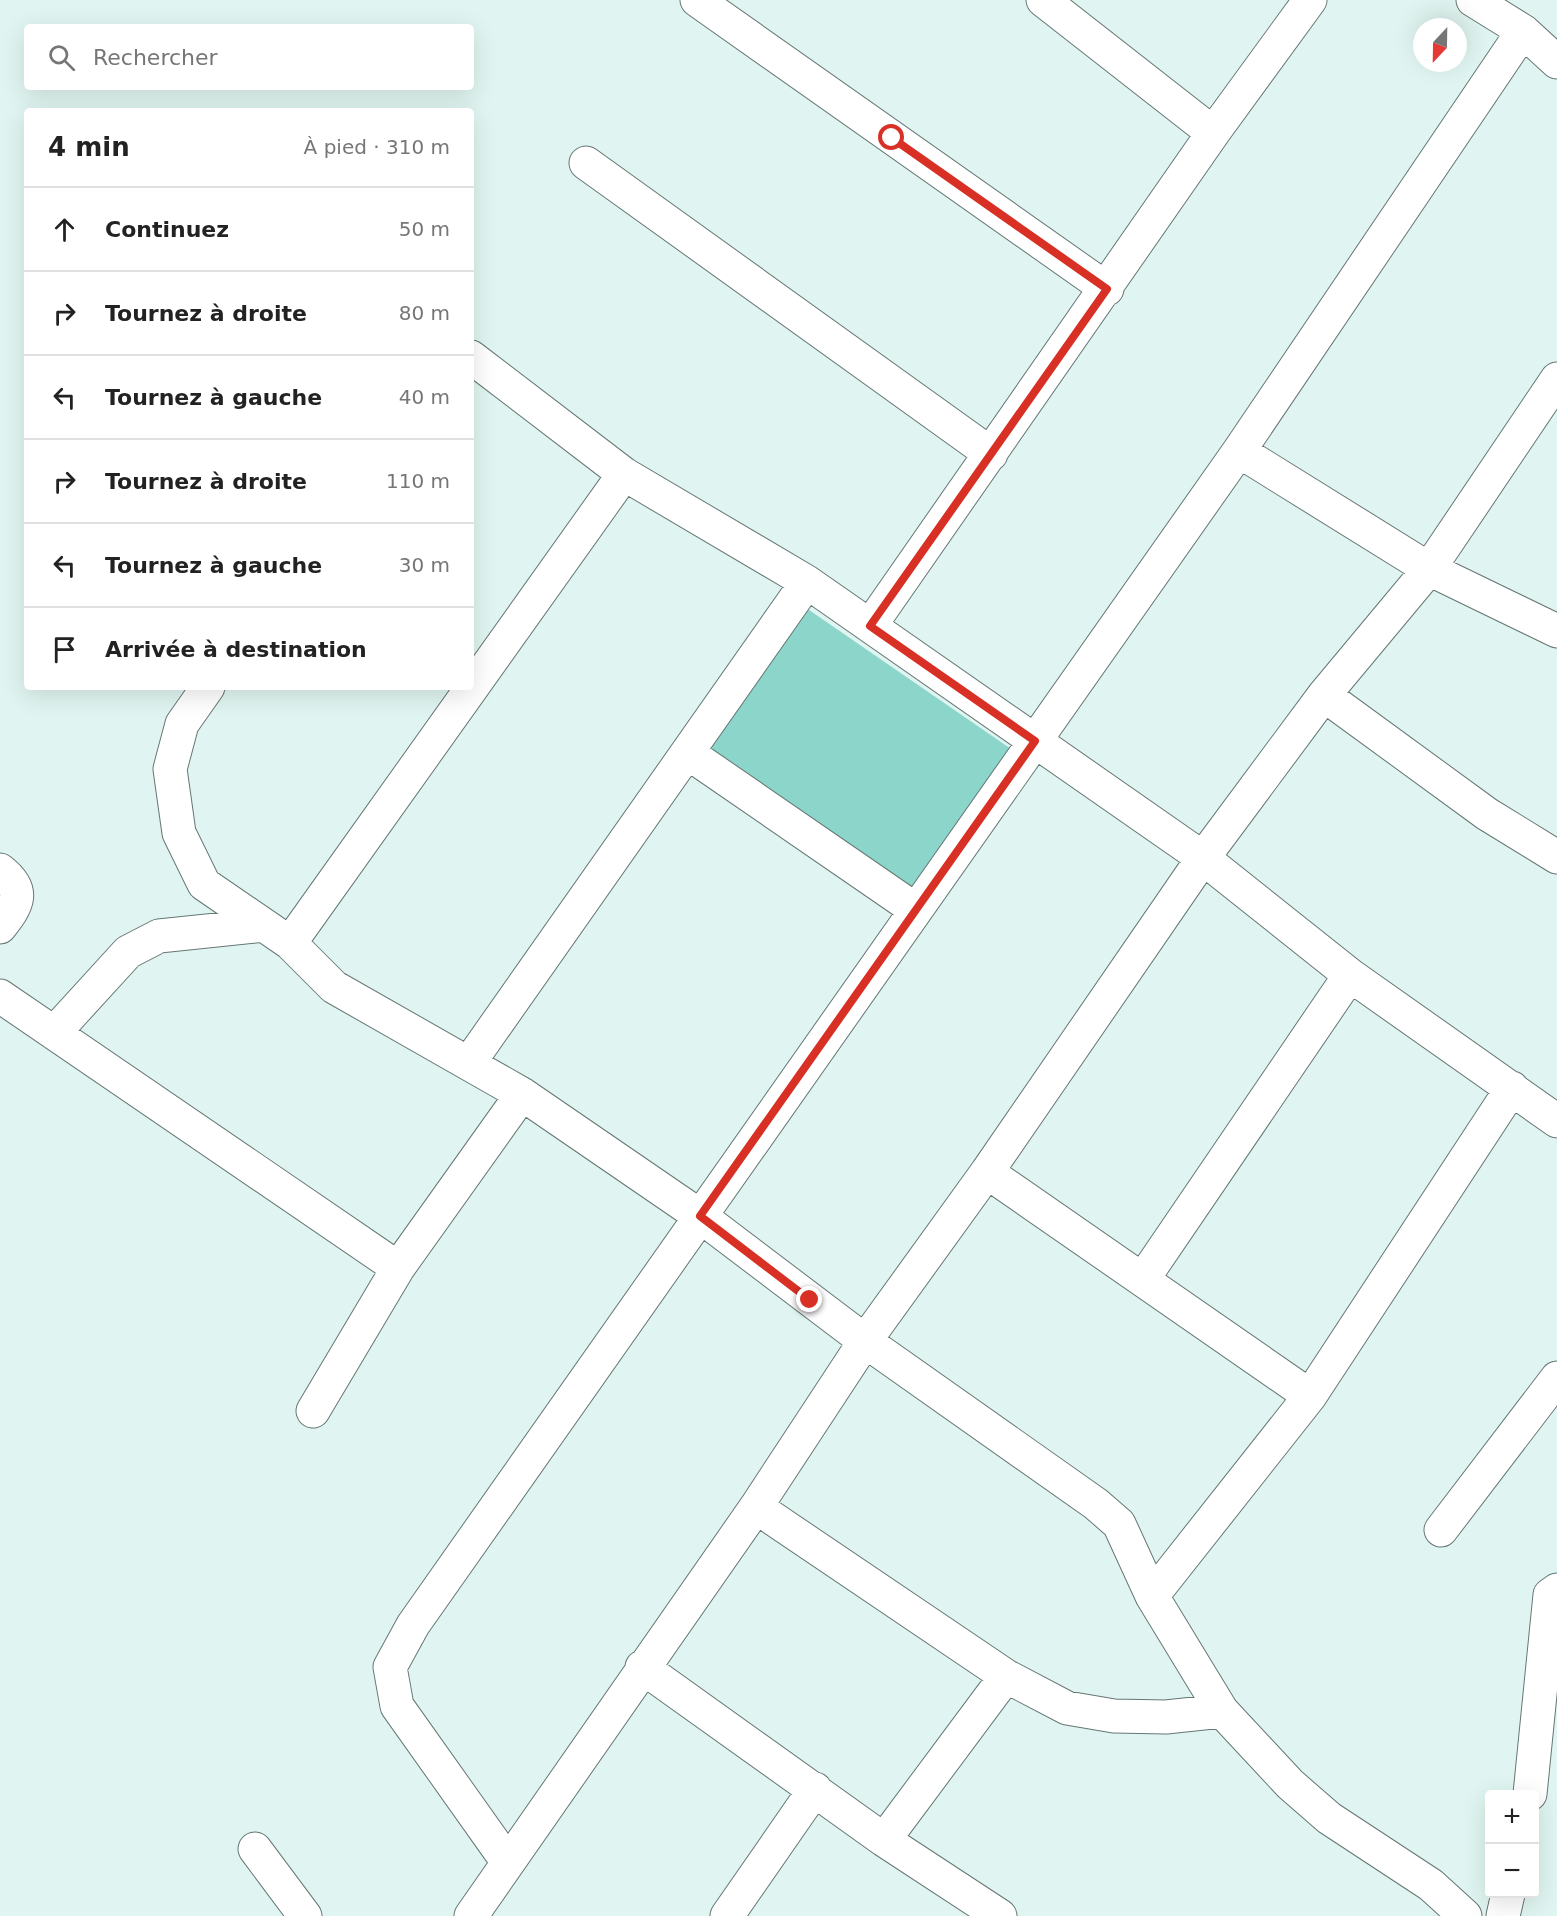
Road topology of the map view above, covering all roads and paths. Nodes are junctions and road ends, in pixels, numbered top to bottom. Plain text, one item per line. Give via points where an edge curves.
1 (698, 0) edge
2 (1043, 0) edge
3 (1310, 0) edge
4 (1473, 0) edge
5 (1523, 31) junction
6 (1557, 62) edge
7 (1213, 133) junction
8 (586, 163) dead end
9 (1107, 289) junction
10 (474, 359) edge
11 (1557, 379) edge
12 (1239, 451) junction
13 (991, 454) junction
14 (624, 474) junction
15 (1429, 569) junction
16 (807, 582) junction
17 (870, 626) junction
18 (1557, 631) edge
19 (474, 673) edge
20 (206, 690) edge
21 (461, 690) edge
22 (1324, 694) junction
23 (1035, 741) junction
24 (687, 753) junction
25 (1557, 857) edge
26 (1203, 858) junction
27 (0, 870) edge
28 (916, 910) junction
29 (0, 927) edge
30 (277, 934) junction
31 (1350, 975) junction
32 (0, 996) edge
33 (54, 1033) junction
34 (469, 1063) junction
35 (1512, 1088) junction
36 (522, 1094) junction
37 (1557, 1120) edge
38 (987, 1172) junction
39 (700, 1216) junction
40 (398, 1268) junction
41 (1143, 1279) junction
42 (865, 1341) junction
43 (1557, 1378) edge
44 (1310, 1396) junction
45 (313, 1411) dead end
46 (756, 1507) junction
47 (1441, 1530) dead end
48 (1557, 1590) edge
49 (1152, 1596) junction
50 (642, 1667) junction
51 (1006, 1676) junction
52 (1550, 1698) edge
53 (1222, 1711) junction
54 (815, 1789) junction
55 (1531, 1790) edge
56 (884, 1840) junction
57 (255, 1850) dead end
58 (507, 1861) junction
59 (1507, 1898) edge
60 (305, 1916) edge
61 (471, 1916) edge
62 (727, 1916) edge
63 (1000, 1916) edge
64 (1465, 1916) edge
65 (1503, 1916) edge

1 - 9 street
2 - 7 street
3 - 7 street
4 - 5 street
5 - 6 street
5 - 12 street
7 - 9 street
8 - 13 street
9 - 13 street
10 - 14 street
11 - 15 street
12 - 15 street
12 - 23 street
13 - 17 street
14 - 16 street
14 - 19 street
15 - 18 street
15 - 22 street
16 - 17 street
16 - 24 street
17 - 23 street
20 - 30 street via 182,723 170,769 178,833 204,884
21 - 30 street
22 - 25 street via 1487,814
22 - 26 street
23 - 26 street
23 - 28 street
24 - 28 street
24 - 34 street
26 - 31 street
26 - 38 street
27 - 29 street via 16,889 16,905
28 - 39 street
30 - 33 street via 159,936 128,952
30 - 34 street via 334,987
31 - 35 street
31 - 41 street
32 - 33 street
33 - 40 street
34 - 36 street
35 - 37 street
35 - 44 street
36 - 39 street
36 - 40 street
38 - 41 street
38 - 42 street
39 - 42 street
39 - 58 street via 413,1625 390,1667 397,1706
40 - 45 street
41 - 44 street
42 - 46 street
42 - 49 street via 1119,1524
43 - 47 street
44 - 49 street
46 - 50 street
46 - 51 street
48 - 52 street via 1550,1595
49 - 53 street
50 - 54 street
50 - 58 street
51 - 53 street via 1067,1708 1114,1716 1166,1717
51 - 56 street
52 - 55 street
53 - 64 street via 1290,1784 1329,1818 1431,1885
54 - 56 street
54 - 62 street
56 - 63 street
57 - 60 street
58 - 61 street
59 - 65 street

